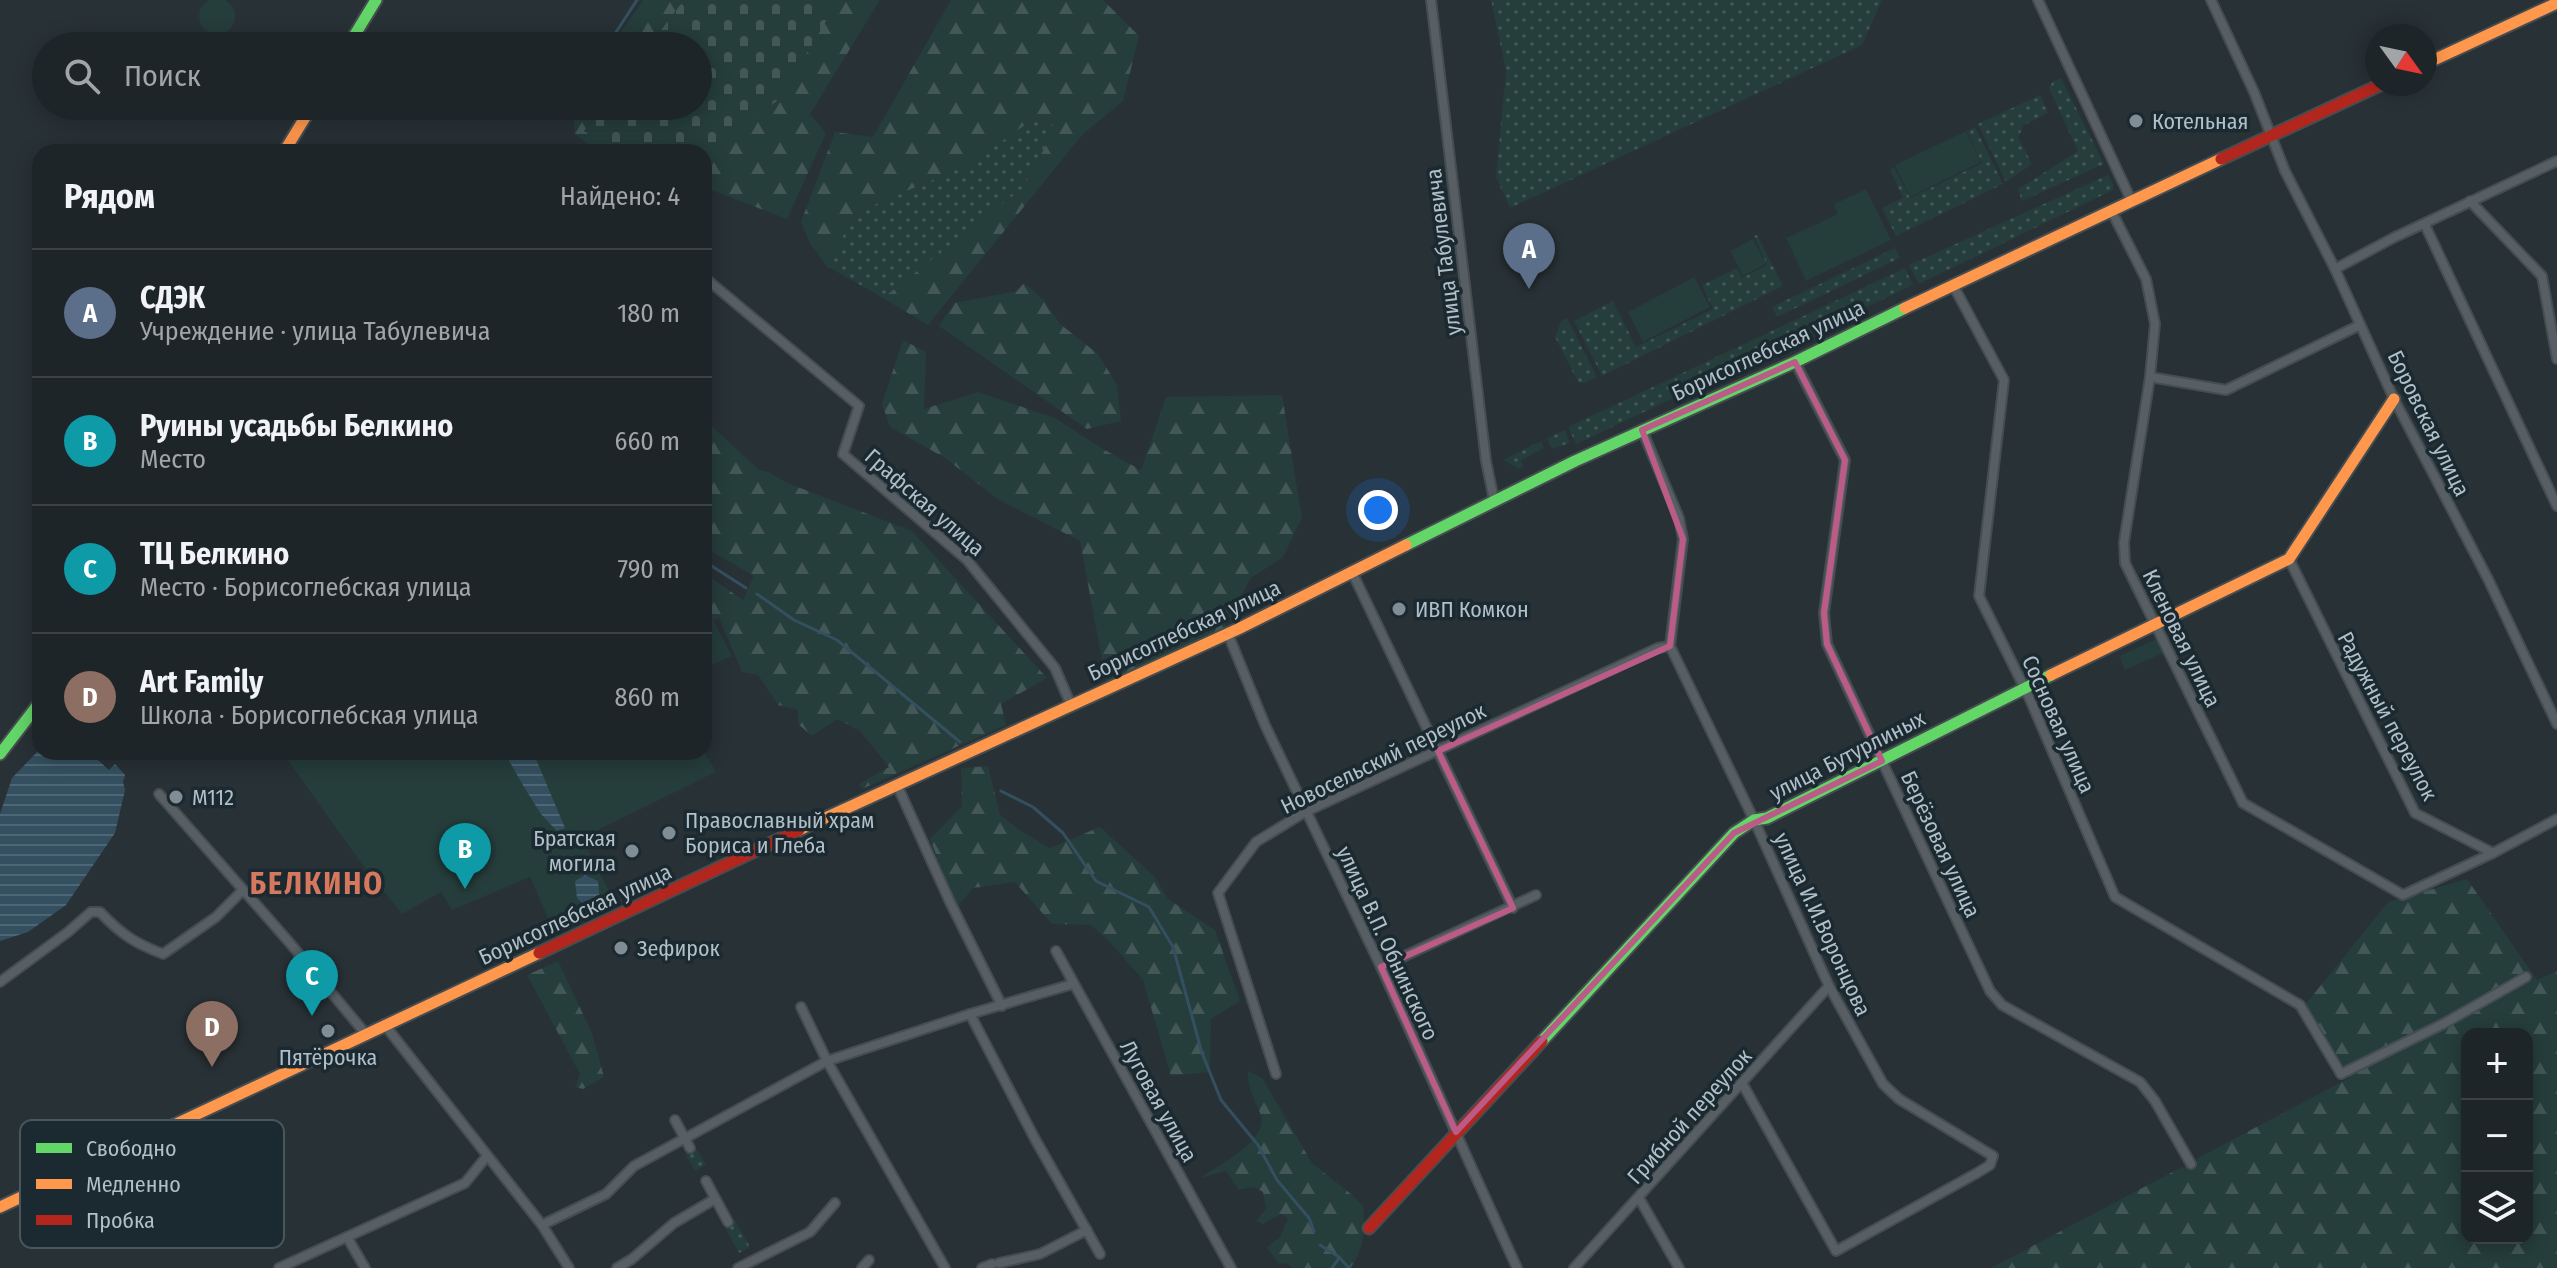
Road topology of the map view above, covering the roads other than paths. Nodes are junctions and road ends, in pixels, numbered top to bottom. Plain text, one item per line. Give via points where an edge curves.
1 (376, 0) edge
2 (1431, 0) edge
3 (2038, 0) edge
4 (2211, 0) edge
5 (2557, 3) edge
6 (357, 32) edge
7 (2437, 58) edge
8 (2365, 92) edge
9 (303, 120) edge
10 (2272, 136) junction
11 (289, 144) edge
12 (2556, 162) edge
13 (2470, 201) junction
14 (2132, 202) junction
15 (2112, 212) junction
16 (2425, 225) junction
17 (2335, 269) junction
18 (712, 284) edge
19 (1953, 285) junction
20 (2360, 325) junction
21 (2557, 359) edge
22 (1795, 362) junction
23 (2150, 377) junction
24 (2394, 399) junction
25 (1642, 430) junction
26 (2553, 490) edge
27 (1494, 500) junction
28 (2557, 506) edge
29 (2289, 559) junction
30 (1352, 572) junction
31 (2154, 624) junction
32 (1228, 634) junction
33 (1670, 646) junction
34 (2024, 688) junction
35 (1071, 705) junction
36 (32, 712) edge
37 (2557, 724) edge
38 (1438, 751) junction
39 (0, 754) edge
40 (1882, 761) junction
41 (897, 785) junction
42 (159, 794) dead end
43 (1305, 812) junction
44 (2557, 819) edge
45 (1754, 820) junction
46 (2493, 853) junction
47 (243, 890) junction
48 (1536, 895) dead end
49 (1513, 908) junction
50 (1056, 951) dead end
51 (1381, 967) junction
52 (2526, 977) dead end
53 (0, 982) edge
54 (1073, 984) junction
55 (1829, 986) junction
56 (1002, 1006) junction
57 (801, 1007) dead end
58 (970, 1014) junction
59 (384, 1024) junction
60 (365, 1033) junction
61 (827, 1061) junction
62 (1276, 1074) dead end
63 (1742, 1083) junction
64 (181, 1120) edge
65 (675, 1120) dead end
66 (1456, 1132) junction
67 (684, 1137) junction
68 (690, 1148) dead end
69 (487, 1156) junction
70 (2191, 1164) dead end
71 (706, 1181) dead end
72 (20, 1196) edge
73 (1639, 1198) junction
74 (715, 1199) junction
75 (835, 1203) dead end
76 (1, 1205) edge
77 (728, 1222) dead end
78 (542, 1225) junction
79 (1369, 1228) dead end
80 (1087, 1230) junction
81 (347, 1237) junction
82 (743, 1252) dead end
83 (1100, 1254) dead end
84 (869, 1260) dead end
85 (749, 1262) junction
86 (279, 1268) edge
87 (365, 1268) edge
88 (569, 1268) edge
89 (617, 1268) edge
90 (738, 1268) edge
91 (862, 1268) edge
92 (945, 1268) edge
93 (982, 1268) edge
94 (1231, 1268) edge
95 (1517, 1268) edge
96 (1574, 1268) edge
97 (1679, 1268) edge

1 - 6 street
2 - 27 street, улица Табулевича
3 - 14 street
4 - 10 street, Боровская улица
5 - 7 street
8 - 10 street, Борисоглебская улица
9 - 11 street
10 - 14 street, Борисоглебская улица
10 - 17 street, Боровская улица
12 - 13 street
13 - 16 street
13 - 21 street via 2542,276
14 - 15 street, Борисоглебская улица
15 - 19 street, Борисоглебская улица
15 - 23 street, Кленовая улица via 2146,279 2155,324
16 - 17 street
16 - 26 street
17 - 20 street, Боровская улица
18 - 35 street, Графская улица via 859,406 843,454 967,560 1055,668
19 - 22 street, Борисоглебская улица
19 - 34 street, Сосновая улица via 2004,380 1979,596
20 - 23 street via 2226,390
20 - 24 street, Боровская улица
22 - 25 street, Борисоглебская улица
22 - 40 street, Берёзовая улица via 1845,460 1824,613 1827,644
23 - 31 street, Кленовая улица via 2124,542 2125,563
24 - 29 street
24 - 37 street, Боровская улица
25 - 27 street, Борисоглебская улица
25 - 33 street via 1683,539
26 - 28 street
27 - 30 street, Борисоглебская улица
29 - 31 street, улица Бутурлиных
29 - 46 street, Радужный переулок via 2415,813
30 - 32 street, Борисоглебская улица
30 - 38 street
31 - 34 street, улица Бутурлиных
31 - 46 street, Кленовая улица via 2243,803 2403,895
32 - 35 street, Борисоглебская улица
32 - 43 street, улица В.П. Обнинского
33 - 38 street, Новосельский переулок
33 - 45 street, улица И.И.Воронцова
34 - 40 street, улица Бутурлиных
34 - 52 street, Сосновая улица via 2115,897 2300,1005 2341,1074
35 - 41 street, Борисоглебская улица
36 - 39 street
38 - 43 street, Новосельский переулок
38 - 49 street
40 - 45 street, улица Бутурлиных
40 - 70 street, Берёзовая улица via 1990,991 2002,1005 2140,1082
41 - 56 street
41 - 59 street, Борисоглебская улица
42 - 47 street
43 - 51 street, улица В.П. Обнинского
43 - 62 street, Новосельский переулок via 1256,842 1218,893
44 - 46 street
45 - 55 street, улица И.И.Воронцова
45 - 66 street, улица Бутурлиных via 1734,833
47 - 53 street via 216,917 163,954 129,938 100,912 91,912
47 - 60 street
48 - 49 street
49 - 51 street
50 - 54 street, Луговая улица
51 - 66 street, улица В.П. Обнинского
54 - 56 street
54 - 94 street, Луговая улица
55 - 63 street, Грибной переулок
55 - 63 street, улица И.И.Воронцова via 1883,1084 1993,1156 1990,1165 1836,1251
56 - 58 street
57 - 61 street
58 - 61 street
58 - 80 street
59 - 60 street, Борисоглебская улица
59 - 69 street
60 - 64 street, Борисоглебская улица
61 - 67 street
61 - 92 street
63 - 73 street, Грибной переулок
65 - 67 street
66 - 79 street, улица Бутурлиных
66 - 95 street, улица В.П. Обнинского
67 - 68 street
67 - 78 street via 634,1166 606,1194
69 - 78 street
69 - 81 street via 465,1183
71 - 74 street
72 - 76 street, Борисоглебская улица
73 - 96 street, Грибной переулок
73 - 97 street
74 - 77 street
74 - 89 street
75 - 85 street via 810,1232
78 - 88 street
80 - 83 street
80 - 93 street via 1040,1254
81 - 86 street
81 - 87 street
82 - 85 street
84 - 91 street
85 - 90 street

